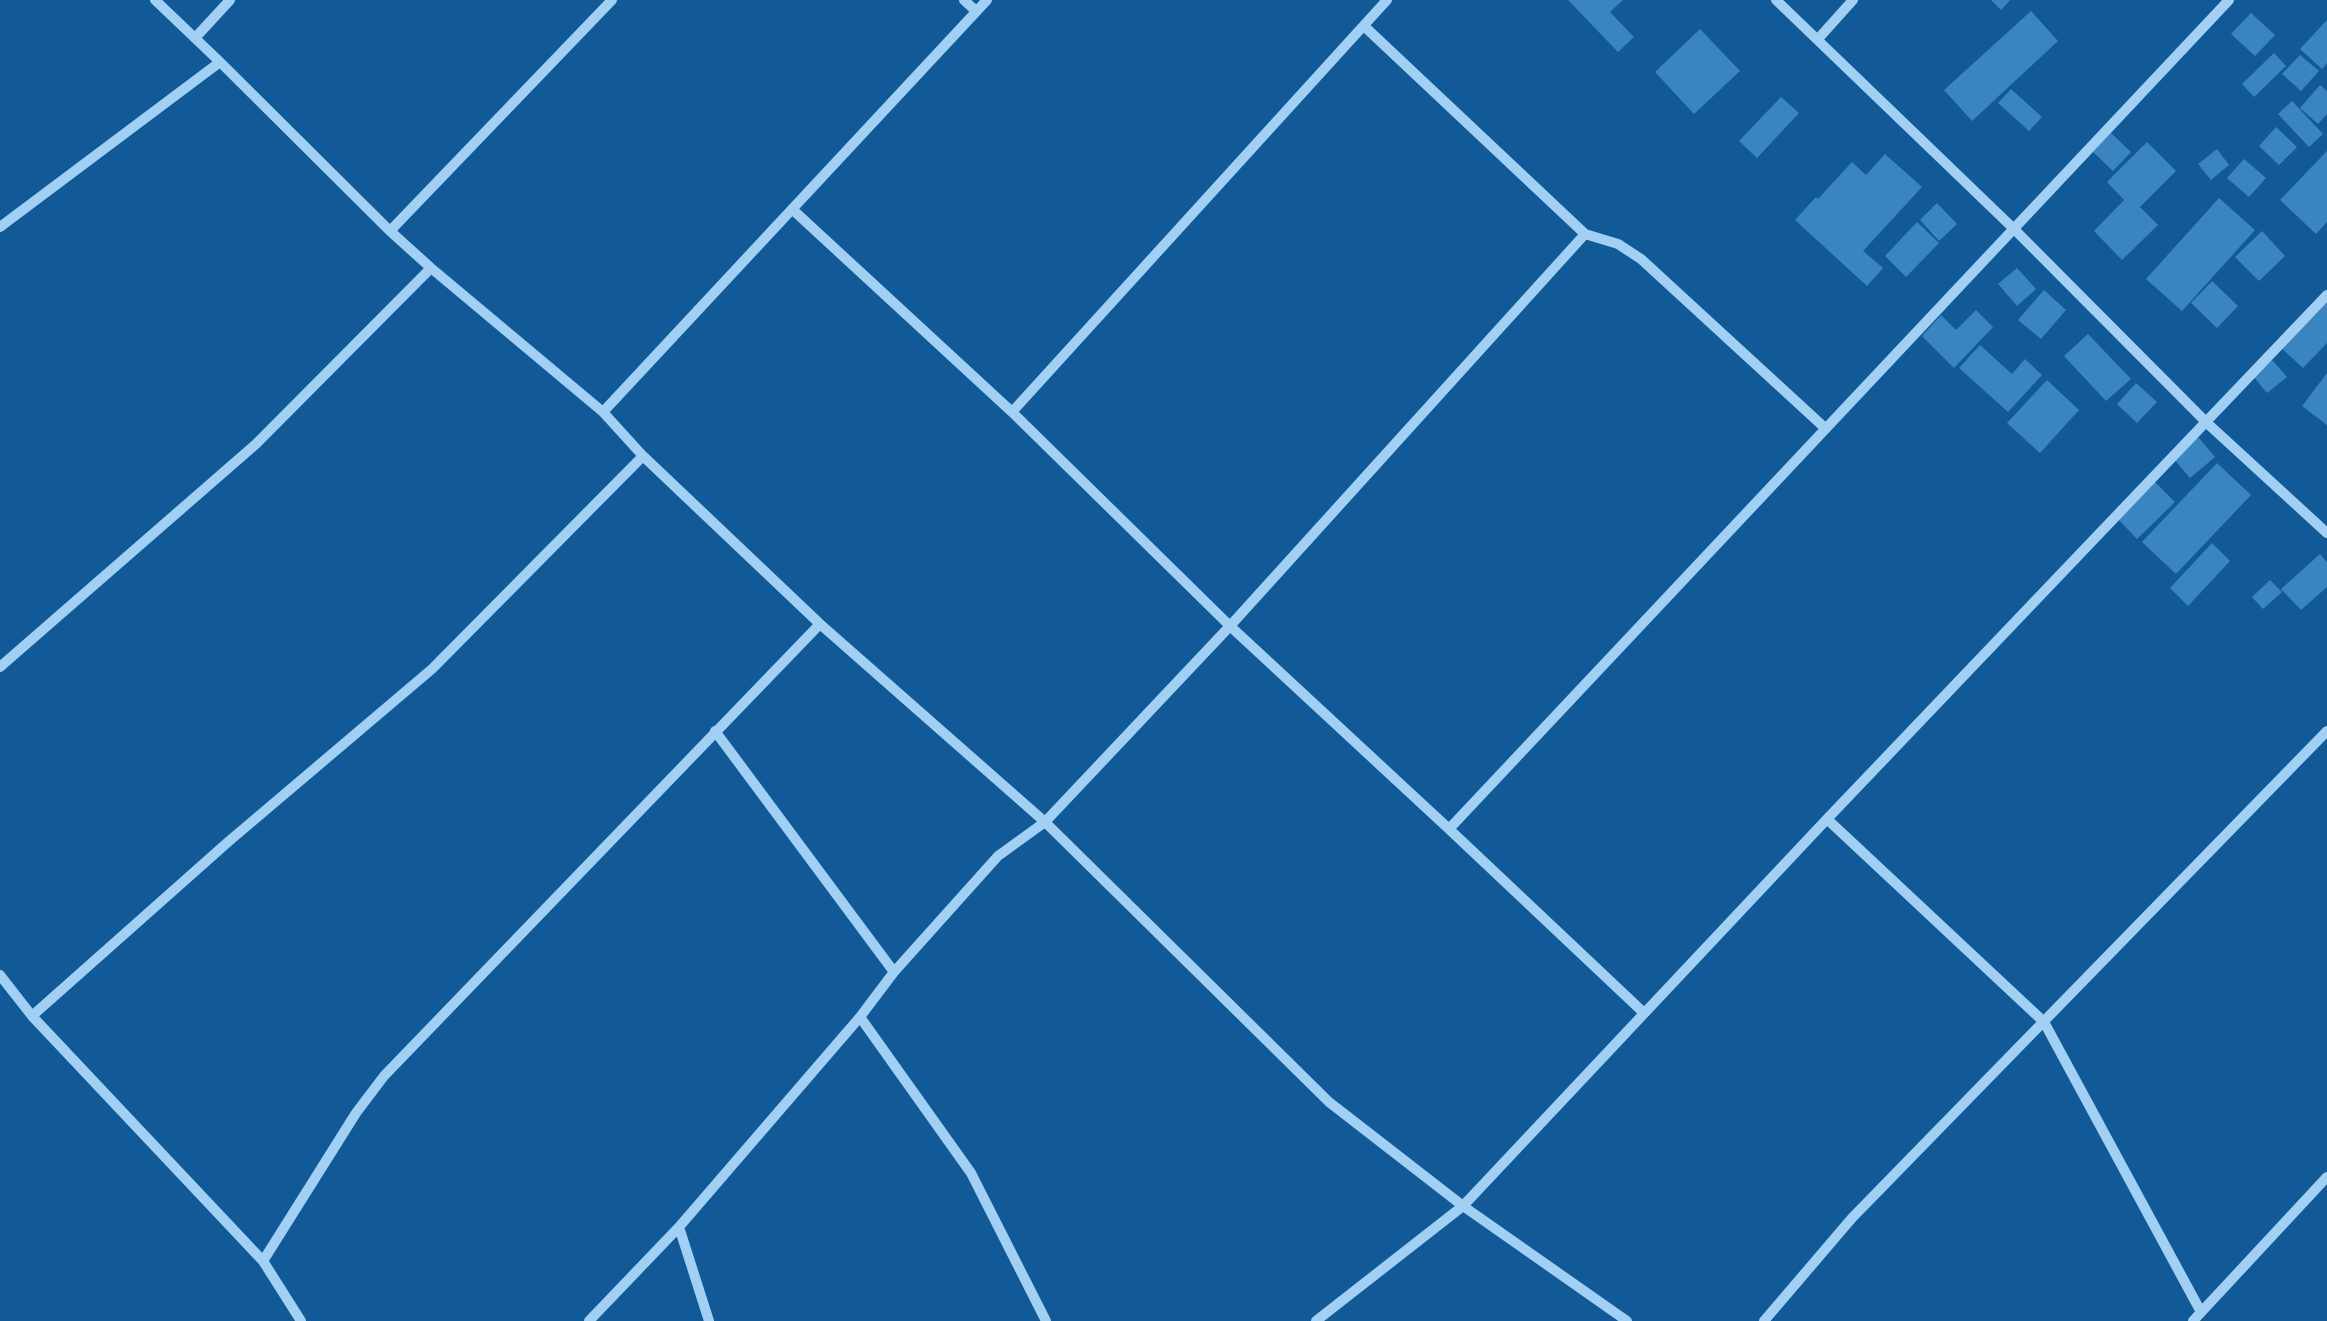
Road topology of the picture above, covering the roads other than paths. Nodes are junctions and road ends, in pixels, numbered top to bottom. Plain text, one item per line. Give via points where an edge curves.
1 (155, 0) edge
2 (231, 0) edge
3 (612, 0) edge
4 (964, 0) edge
5 (987, 0) edge
6 (1387, 0) edge
7 (1776, 0) edge
8 (1853, 0) edge
9 (2229, 0) edge
10 (976, 11) junction
11 (1364, 26) junction
12 (195, 38) junction
13 (1818, 39) junction
14 (220, 62) junction
15 (792, 208) junction
16 (0, 227) edge
17 (2014, 229) junction
18 (390, 231) junction
19 (1586, 234) junction
20 (431, 268) junction
21 (2327, 295) edge
22 (603, 412) junction
23 (1012, 412) junction
24 (2207, 423) junction
25 (1825, 428) junction
26 (643, 456) junction
27 (2327, 533) edge
28 (819, 624) junction
29 (1230, 626) junction
30 (0, 667) edge
31 (715, 730) junction
32 (2327, 731) edge
33 (1827, 819) junction
34 (1045, 822) junction
35 (1449, 828) junction
36 (894, 972) junction
37 (0, 975) edge
38 (1644, 1013) junction
39 (32, 1016) junction
40 (860, 1017) junction
41 (2044, 1022) junction
42 (2327, 1177) edge
43 (1462, 1206) junction
44 (679, 1227) junction
45 (263, 1261) junction
46 (2201, 1312) junction
47 (301, 1321) edge
48 (589, 1321) edge
49 (709, 1321) edge
50 (1046, 1321) edge
51 (1316, 1321) edge
52 (1627, 1321) edge
53 (1764, 1321) edge
54 (2193, 1321) edge

1 - 12 street
2 - 12 street
3 - 18 street
4 - 10 street
5 - 10 street
6 - 11 street
7 - 13 street
8 - 13 street
9 - 17 street
10 - 15 street
11 - 19 street
11 - 23 street
12 - 14 street
13 - 17 street
14 - 16 street
14 - 18 street
15 - 22 street
15 - 23 street
17 - 24 street
17 - 25 street
18 - 20 street
19 - 25 street via 1618,244 1641,259
19 - 29 street
20 - 22 street
20 - 30 street via 256,444
21 - 24 street
22 - 26 street
23 - 29 street
24 - 27 street
24 - 33 street
25 - 35 street
26 - 28 street
26 - 39 street via 432,669
28 - 31 street
28 - 34 street
29 - 34 street
29 - 35 street
31 - 36 street
31 - 45 street via 384,1076 356,1113
32 - 41 street
33 - 38 street
33 - 41 street
34 - 36 street via 998,856
34 - 43 street via 1329,1102
35 - 38 street
36 - 40 street
37 - 39 street
38 - 43 street
39 - 45 street
40 - 44 street
40 - 50 street via 971,1173
41 - 46 street
41 - 53 street via 1852,1218
42 - 46 street
43 - 51 street
43 - 52 street
44 - 48 street
44 - 49 street
45 - 47 street
46 - 54 street

